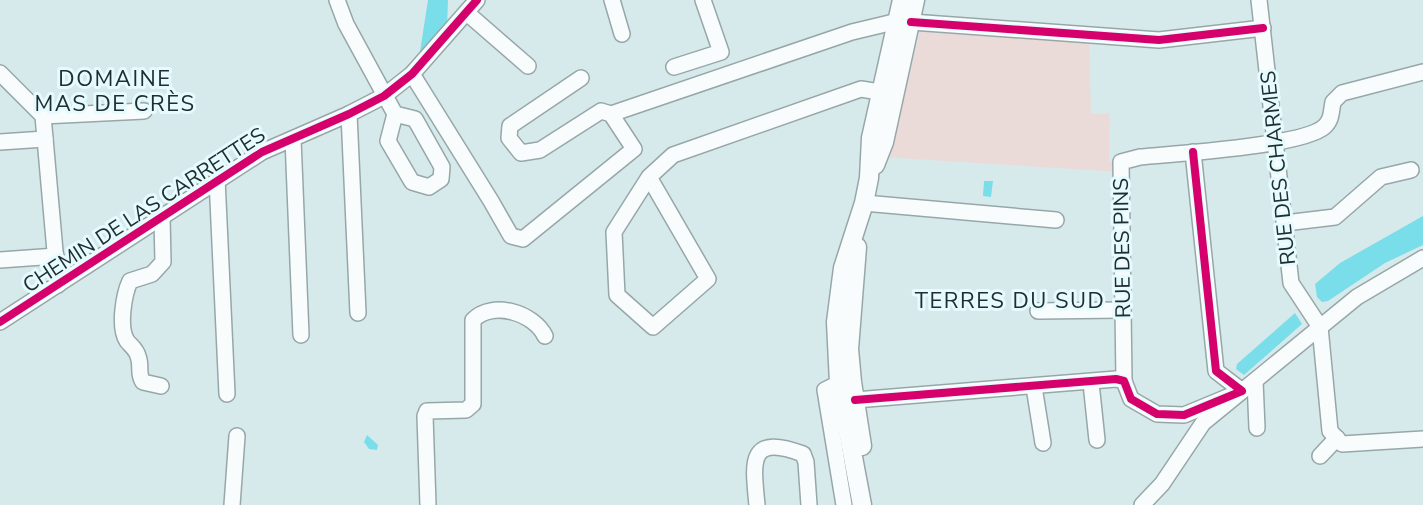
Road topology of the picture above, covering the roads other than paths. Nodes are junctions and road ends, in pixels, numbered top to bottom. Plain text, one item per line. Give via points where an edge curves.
1 (337, 0) edge
2 (477, 0) edge
3 (612, 0) edge
4 (703, 0) edge
5 (912, 0) edge
6 (1259, 0) edge
7 (467, 13) junction
8 (905, 21) junction
9 (1263, 28) junction
10 (622, 34) dead end
11 (528, 66) dead end
12 (674, 67) dead end
13 (1423, 72) edge
14 (0, 73) edge
15 (412, 74) junction
16 (580, 78) dead end
17 (889, 93) junction
18 (384, 96) junction
19 (144, 111) dead end
20 (349, 114) junction
21 (395, 114) junction
22 (611, 114) junction
23 (43, 116) junction
24 (45, 139) junction
25 (292, 139) junction
26 (0, 141) edge
27 (1275, 142) junction
28 (1193, 152) junction
29 (1411, 170) dead end
30 (649, 177) junction
31 (217, 179) junction
32 (864, 203) junction
33 (162, 217) junction
34 (1056, 220) dead end
35 (1285, 223) junction
36 (858, 227) junction
37 (56, 256) junction
38 (1423, 258) edge
39 (0, 260) edge
40 (58, 285) junction
41 (1122, 310) junction
42 (1038, 311) dead end
43 (358, 313) dead end
44 (0, 322) edge
45 (1320, 327) junction
46 (301, 335) dead end
47 (544, 336) dead end
48 (1124, 381) junction
49 (1255, 381) junction
50 (838, 383) junction
51 (1091, 383) junction
52 (161, 386) dead end
53 (1034, 387) junction
54 (1242, 391) junction
55 (227, 394) dead end
56 (855, 400) junction
57 (1257, 428) dead end
58 (237, 436) dead end
59 (1337, 438) junction
60 (1423, 439) edge
61 (1097, 440) dead end
62 (1043, 443) dead end
63 (1320, 456) dead end
64 (232, 505) edge
65 (429, 505) edge
66 (757, 505) edge
67 (809, 505) edge
68 (844, 505) edge
69 (862, 505) edge
70 (875, 505) edge
71 (1142, 505) edge

1 - 18 street
2 - 7 street, CHEMIN DE LAS CARRETTES
3 - 10 street
4 - 12 street via 721,52
5 - 8 main road
6 - 9 street, RUE DES CHARMES
7 - 11 street
7 - 15 street, CHEMIN DE LAS CARRETTES
8 - 9 street via 1158,40
8 - 17 main road
8 - 22 street via 852,32
9 - 27 street, RUE DES CHARMES
13 - 27 street, RUE DES PINS via 1342,93 1333,102 1330,121 1322,129
14 - 23 street
15 - 18 street, CHEMIN DE LAS CARRETTES
15 - 22 street via 497,216 511,236 523,239 634,149
16 - 22 street via 510,126 509,138 521,153 540,150 601,111
17 - 30 street via 861,89 673,154
17 - 32 main road via 884,142 869,178
18 - 20 street, CHEMIN DE LAS CARRETTES
18 - 21 street
19 - 23 street
20 - 25 street, CHEMIN DE LAS CARRETTES
20 - 43 street
21 - 21 street via 388,141 412,182 429,187 441,179 442,167 415,119
23 - 24 street
24 - 26 street
24 - 37 street
25 - 31 street, CHEMIN DE LAS CARRETTES via 261,152
25 - 46 street
27 - 28 street, RUE DES PINS
27 - 35 street, RUE DES CHARMES
28 - 41 street, RUE DES PINS via 1121,162
28 - 54 street via 1216,371
29 - 35 street via 1381,177 1335,217
30 - 30 street via 614,232 617,295 653,327 708,279
31 - 33 street, CHEMIN DE LAS CARRETTES
31 - 55 street
32 - 34 street
32 - 36 main road
33 - 40 street, CHEMIN DE LAS CARRETTES
33 - 52 street via 162,262 152,274 130,281 125,291 124,330 126,340 140,358 138,375 143,382
35 - 45 street, RUE DES CHARMES via 1291,283
36 - 50 main road via 843,268 838,299
36 - 56 main road via 849,348
37 - 39 street
37 - 40 street
38 - 45 street via 1357,297
40 - 44 street, CHEMIN DE LAS CARRETTES
41 - 42 street
41 - 48 street, RUE DES PINS
45 - 49 street
45 - 59 street via 1330,431
47 - 65 street via 540,326 499,310 473,320 473,405 466,410 434,409 425,416
48 - 51 street
48 - 54 street via 1131,399 1157,414 1184,415
49 - 54 street
49 - 57 street
50 - 68 street via 825,390
50 - 69 main road
51 - 53 street
51 - 61 street
53 - 56 street
53 - 62 street
54 - 71 street via 1203,423 1162,484
56 - 70 main road
58 - 64 street
59 - 60 street via 1342,444
59 - 63 street
66 - 67 street via 753,464 757,454 767,448 785,447 803,454

